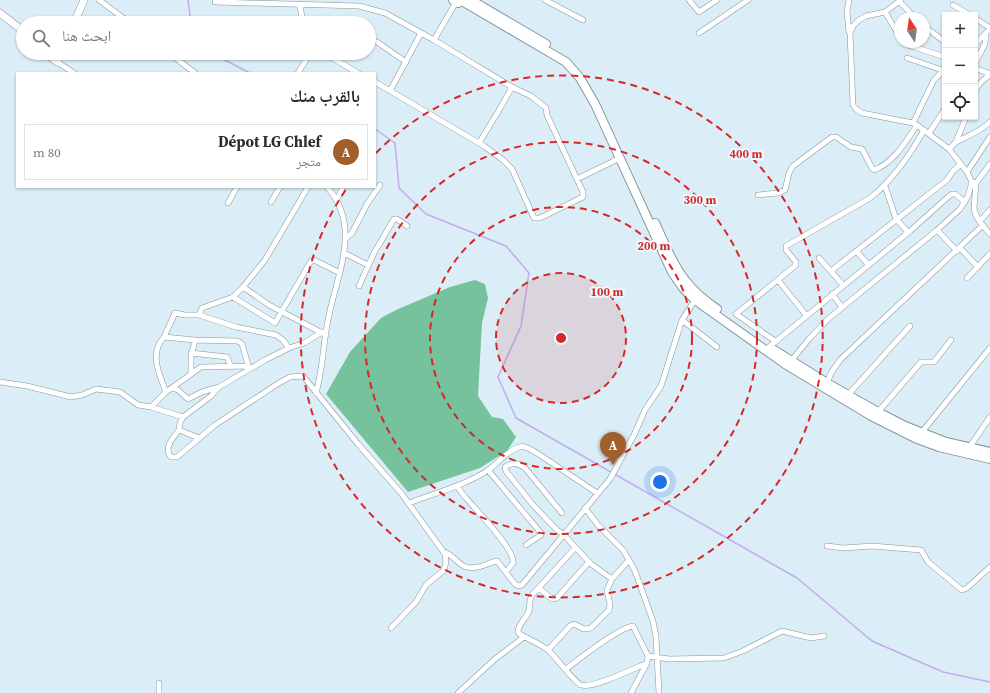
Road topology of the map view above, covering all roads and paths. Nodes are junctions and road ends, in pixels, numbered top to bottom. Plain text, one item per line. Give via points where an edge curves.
1 (84, 0) edge
2 (99, 0) edge
3 (346, 0) edge
4 (471, 0) edge
5 (545, 0) edge
6 (689, 0) edge
7 (717, 0) edge
8 (748, 0) edge
9 (849, 0) edge
10 (458, 1) edge
11 (900, 1) edge
12 (215, 2) dead end
13 (293, 2) edge
14 (953, 5) dead end
15 (300, 6) junction
16 (346, 6) junction
17 (885, 12) junction
18 (910, 12) edge
19 (965, 12) edge
20 (0, 13) edge
21 (77, 16) edge
22 (121, 16) edge
23 (302, 16) edge
24 (583, 20) dead end
25 (978, 21) edge
26 (16, 25) edge
27 (894, 27) edge
28 (989, 30) edge
29 (930, 31) edge
30 (421, 33) junction
31 (699, 33) dead end
32 (850, 33) junction
33 (434, 40) junction
34 (942, 40) edge
35 (978, 41) edge
36 (377, 42) dead end
37 (917, 48) edge
38 (942, 56) edge
39 (978, 57) edge
40 (907, 58) dead end
41 (54, 60) edge
42 (178, 60) edge
43 (306, 60) edge
44 (336, 60) edge
45 (57, 62) joint
46 (406, 62) junction
47 (942, 69) edge
48 (978, 69) edge
49 (72, 72) edge
50 (194, 72) edge
51 (299, 72) edge
52 (356, 72) edge
53 (942, 72) edge
54 (990, 75) edge
55 (376, 83) edge
56 (978, 86) edge
57 (512, 87) junction
58 (390, 91) junction
59 (942, 113) edge
60 (965, 120) edge
61 (990, 122) edge
62 (915, 124) junction
63 (927, 132) junction
64 (990, 137) edge
65 (956, 142) junction
66 (479, 143) junction
67 (949, 150) junction
68 (622, 157) junction
69 (961, 164) junction
70 (990, 164) edge
71 (967, 172) junction
72 (577, 179) junction
73 (974, 182) junction
74 (380, 185) dead end
75 (885, 186) junction
76 (236, 188) edge
77 (279, 188) edge
78 (307, 188) edge
79 (329, 188) edge
80 (342, 188) edge
81 (758, 195) dead end
82 (337, 199) junction
83 (271, 202) dead end
84 (965, 202) junction
85 (228, 203) dead end
86 (990, 210) edge
87 (896, 219) junction
88 (982, 223) junction
89 (407, 226) dead end
90 (937, 230) junction
91 (908, 232) junction
92 (990, 234) edge
93 (346, 238) junction
94 (958, 249) junction
95 (856, 251) junction
96 (344, 252) junction
97 (990, 254) edge
98 (818, 258) dead end
99 (868, 264) junction
100 (368, 265) junction
101 (978, 267) junction
102 (831, 271) junction
103 (340, 273) junction
104 (967, 278) dead end
105 (778, 280) junction
106 (843, 285) junction
107 (359, 286) dead end
108 (243, 287) junction
109 (832, 294) junction
110 (233, 297) junction
111 (695, 297) junction
112 (842, 307) junction
113 (281, 312) junction
114 (199, 315) junction
115 (806, 315) junction
116 (682, 320) junction
117 (910, 326) dead end
118 (324, 334) junction
119 (164, 337) junction
120 (195, 340) junction
121 (951, 340) dead end
122 (772, 344) junction
123 (717, 347) dead end
124 (289, 348) junction
125 (990, 348) edge
126 (191, 353) junction
127 (790, 363) junction
128 (231, 367) junction
129 (248, 367) junction
130 (191, 374) junction
131 (0, 382) edge
132 (827, 383) junction
133 (220, 387) junction
134 (172, 388) junction
135 (166, 392) junction
136 (316, 392) junction
137 (848, 395) junction
138 (151, 407) junction
139 (879, 415) junction
140 (183, 417) junction
141 (990, 417) edge
142 (179, 430) junction
143 (922, 432) junction
144 (198, 438) junction
145 (968, 448) junction
146 (990, 452) edge
147 (990, 459) edge
148 (488, 470) junction
149 (457, 486) junction
150 (597, 493) junction
151 (409, 503) junction
152 (585, 508) junction
153 (562, 513) dead end
154 (563, 534) junction
155 (526, 546) dead end
156 (827, 546) dead end
157 (576, 548) junction
158 (443, 551) junction
159 (629, 560) junction
160 (589, 562) junction
161 (990, 567) edge
162 (506, 572) junction
163 (612, 579) junction
164 (539, 588) junction
165 (391, 628) dead end
166 (824, 636) dead end
167 (524, 637) junction
168 (548, 650) junction
169 (648, 656) junction
170 (656, 658) junction
171 (647, 663) junction
172 (566, 669) junction
173 (159, 683) dead end
174 (159, 693) edge
175 (458, 693) edge
176 (631, 693) edge
177 (659, 693) edge

1 - 21 main road
2 - 22 street
3 - 16 street
4 - 68 main road via 573,61 586,78
5 - 24 street
6 - 7 street via 699,12
8 - 31 street
9 - 32 street via 846,12
10 - 33 street
10 - 68 main road via 572,67
11 - 17 street
11 - 18 street
12 - 13 street
13 - 15 street
14 - 19 street
15 - 16 street
15 - 23 street
16 - 30 street via 385,13
17 - 27 street
17 - 32 street via 859,20
20 - 26 main road
25 - 28 street
28 - 35 street
28 - 39 street
29 - 34 street
30 - 33 street
30 - 46 street
32 - 62 street via 854,105 857,110
33 - 57 street
36 - 46 street
37 - 38 street
40 - 47 street
41 - 45 main road
42 - 50 street
43 - 51 street
44 - 52 street
45 - 49 street
46 - 58 street
48 - 54 street
53 - 62 street via 934,80
54 - 56 street
55 - 58 street
57 - 66 street
57 - 72 street via 531,96 546,108
58 - 66 street
59 - 63 street
60 - 65 street
61 - 65 street
62 - 63 street
62 - 81 street via 900,152 879,168 872,168 862,149 851,147 832,137 793,166 785,190
63 - 67 street
63 - 75 street
64 - 71 street
65 - 67 street
66 - 72 street via 494,152 512,169 534,218 540,218 583,197
67 - 69 street
68 - 72 street
68 - 111 main road via 675,270
69 - 71 street
69 - 87 street via 946,180
70 - 73 street
71 - 73 street
73 - 84 street
73 - 88 street via 974,212
74 - 93 street
75 - 87 street
75 - 105 street via 870,198 786,246 796,265
76 - 85 street
77 - 83 street
78 - 108 street via 265,260
79 - 82 street
80 - 82 street
82 - 93 street
84 - 90 street via 960,210
84 - 91 street via 952,194
86 - 88 street
87 - 91 street
87 - 95 street
88 - 92 street
88 - 94 street
89 - 100 street via 394,219
90 - 94 street
90 - 112 street
91 - 99 street
93 - 96 street
94 - 101 street
94 - 132 street via 840,360
95 - 99 street
95 - 102 street
96 - 100 street
96 - 103 street
97 - 101 street
98 - 102 street
99 - 106 street
100 - 107 street
101 - 104 street
102 - 106 street
103 - 113 street via 312,261
103 - 118 street
105 - 115 street
105 - 122 street via 736,314
106 - 109 street
108 - 110 street
108 - 113 street via 268,306
109 - 112 street
109 - 115 street
110 - 113 street via 274,323
110 - 114 street via 205,307
111 - 116 street
111 - 122 main road via 744,330
111 - 127 main road
112 - 127 street via 818,329
113 - 118 street
114 - 119 street via 175,313
114 - 124 street via 236,327 276,335
115 - 122 street
116 - 123 street
116 - 150 street via 661,386 645,410 610,479
117 - 137 street
118 - 124 street
118 - 136 street via 321,373
119 - 120 street
119 - 135 street via 160,342 156,365
120 - 126 street
120 - 129 street via 240,342
121 - 139 street via 934,362 920,362
122 - 127 main road
124 - 129 street
125 - 143 street
126 - 128 street via 226,357
126 - 130 street
127 - 132 main road
127 - 139 main road
128 - 129 street
128 - 130 street via 201,367
129 - 133 street
130 - 134 street
131 - 138 street via 71,397 96,389 120,392 138,405
132 - 137 main road
133 - 134 street via 188,399
133 - 140 street
134 - 135 street
135 - 138 street
136 - 144 street via 303,376 290,377
136 - 151 street
137 - 139 main road
138 - 140 street
139 - 143 main road
139 - 147 main road via 915,438 939,447
140 - 142 street
141 - 145 street
142 - 144 street
142 - 144 street via 168,446 171,457 177,457
143 - 145 main road
145 - 146 main road
148 - 149 street
148 - 150 street via 522,446 537,453
148 - 155 street via 541,533
149 - 151 street
149 - 162 street via 512,556 513,563
150 - 152 street
151 - 158 street
152 - 154 street
152 - 159 street
153 - 154 street via 522,465 514,463 505,467 533,505
154 - 157 street
154 - 162 street via 520,586 515,584
156 - 161 street via 921,550 928,562 962,590
157 - 160 street
157 - 164 street
158 - 162 street via 465,568 477,568 497,561
158 - 165 street via 446,559 444,570 426,584 416,602
159 - 163 street
159 - 170 street via 653,621
160 - 163 street
160 - 164 street via 557,598 552,599
163 - 168 street via 607,592 610,605 608,610 591,628 584,629 574,624 570,626
164 - 167 street via 530,597 528,612 518,628 519,634
166 - 170 street via 811,638 784,630 724,658
167 - 168 street
167 - 175 street
168 - 172 street
169 - 170 street
169 - 171 street
169 - 172 street via 635,629 631,626 588,652
170 - 177 street
171 - 172 street via 586,686 579,685
171 - 176 street
173 - 174 street

